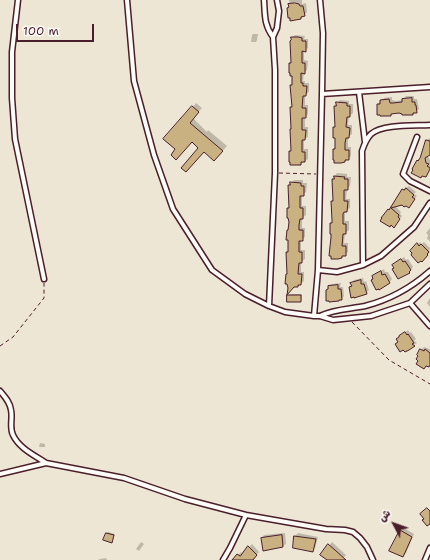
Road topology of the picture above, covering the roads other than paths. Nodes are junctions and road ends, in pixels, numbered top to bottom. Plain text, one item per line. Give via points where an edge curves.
1 (18, 0) edge
2 (127, 0) edge
3 (264, 0) edge
4 (277, 0) edge
5 (320, 0) edge
6 (273, 37) junction
7 (430, 86) edge
8 (359, 92) junction
9 (322, 94) junction
10 (430, 125) edge
11 (417, 138) dead end
12 (366, 142) junction
13 (430, 191) edge
14 (430, 203) edge
15 (363, 265) junction
16 (318, 270) junction
17 (430, 271) edge
18 (44, 278) road end
19 (430, 284) edge
20 (410, 303) junction
21 (269, 306) junction
22 (314, 316) junction
23 (320, 316) junction
24 (430, 326) edge
25 (0, 391) edge
26 (46, 463) junction
27 (0, 474) edge
28 (246, 515) junction
29 (430, 548) edge
30 (223, 560) edge
31 (373, 560) edge
32 (425, 560) edge

1 - 18 street via 12,52 15,139
2 - 21 street via 134,81 154,155 173,209 212,270 245,294
3 - 6 street via 267,29
4 - 6 street via 279,10
5 - 9 street
6 - 21 street via 275,173
7 - 8 street
8 - 9 street
8 - 12 street
9 - 16 street
10 - 12 street via 380,129 370,135
11 - 13 street via 403,174 410,181
12 - 15 street via 362,151
14 - 15 street via 414,227 382,256
15 - 16 street via 337,272
16 - 22 street
17 - 23 street via 404,290 384,299 366,306 328,312
19 - 20 street
20 - 23 street via 372,316 333,320
20 - 24 street
21 - 22 street via 285,312
22 - 23 street
25 - 26 street via 11,410 11,429 16,440 20,446
26 - 27 street
26 - 28 street via 124,478 185,499
28 - 30 street
28 - 31 street via 353,532 367,547
29 - 32 street

